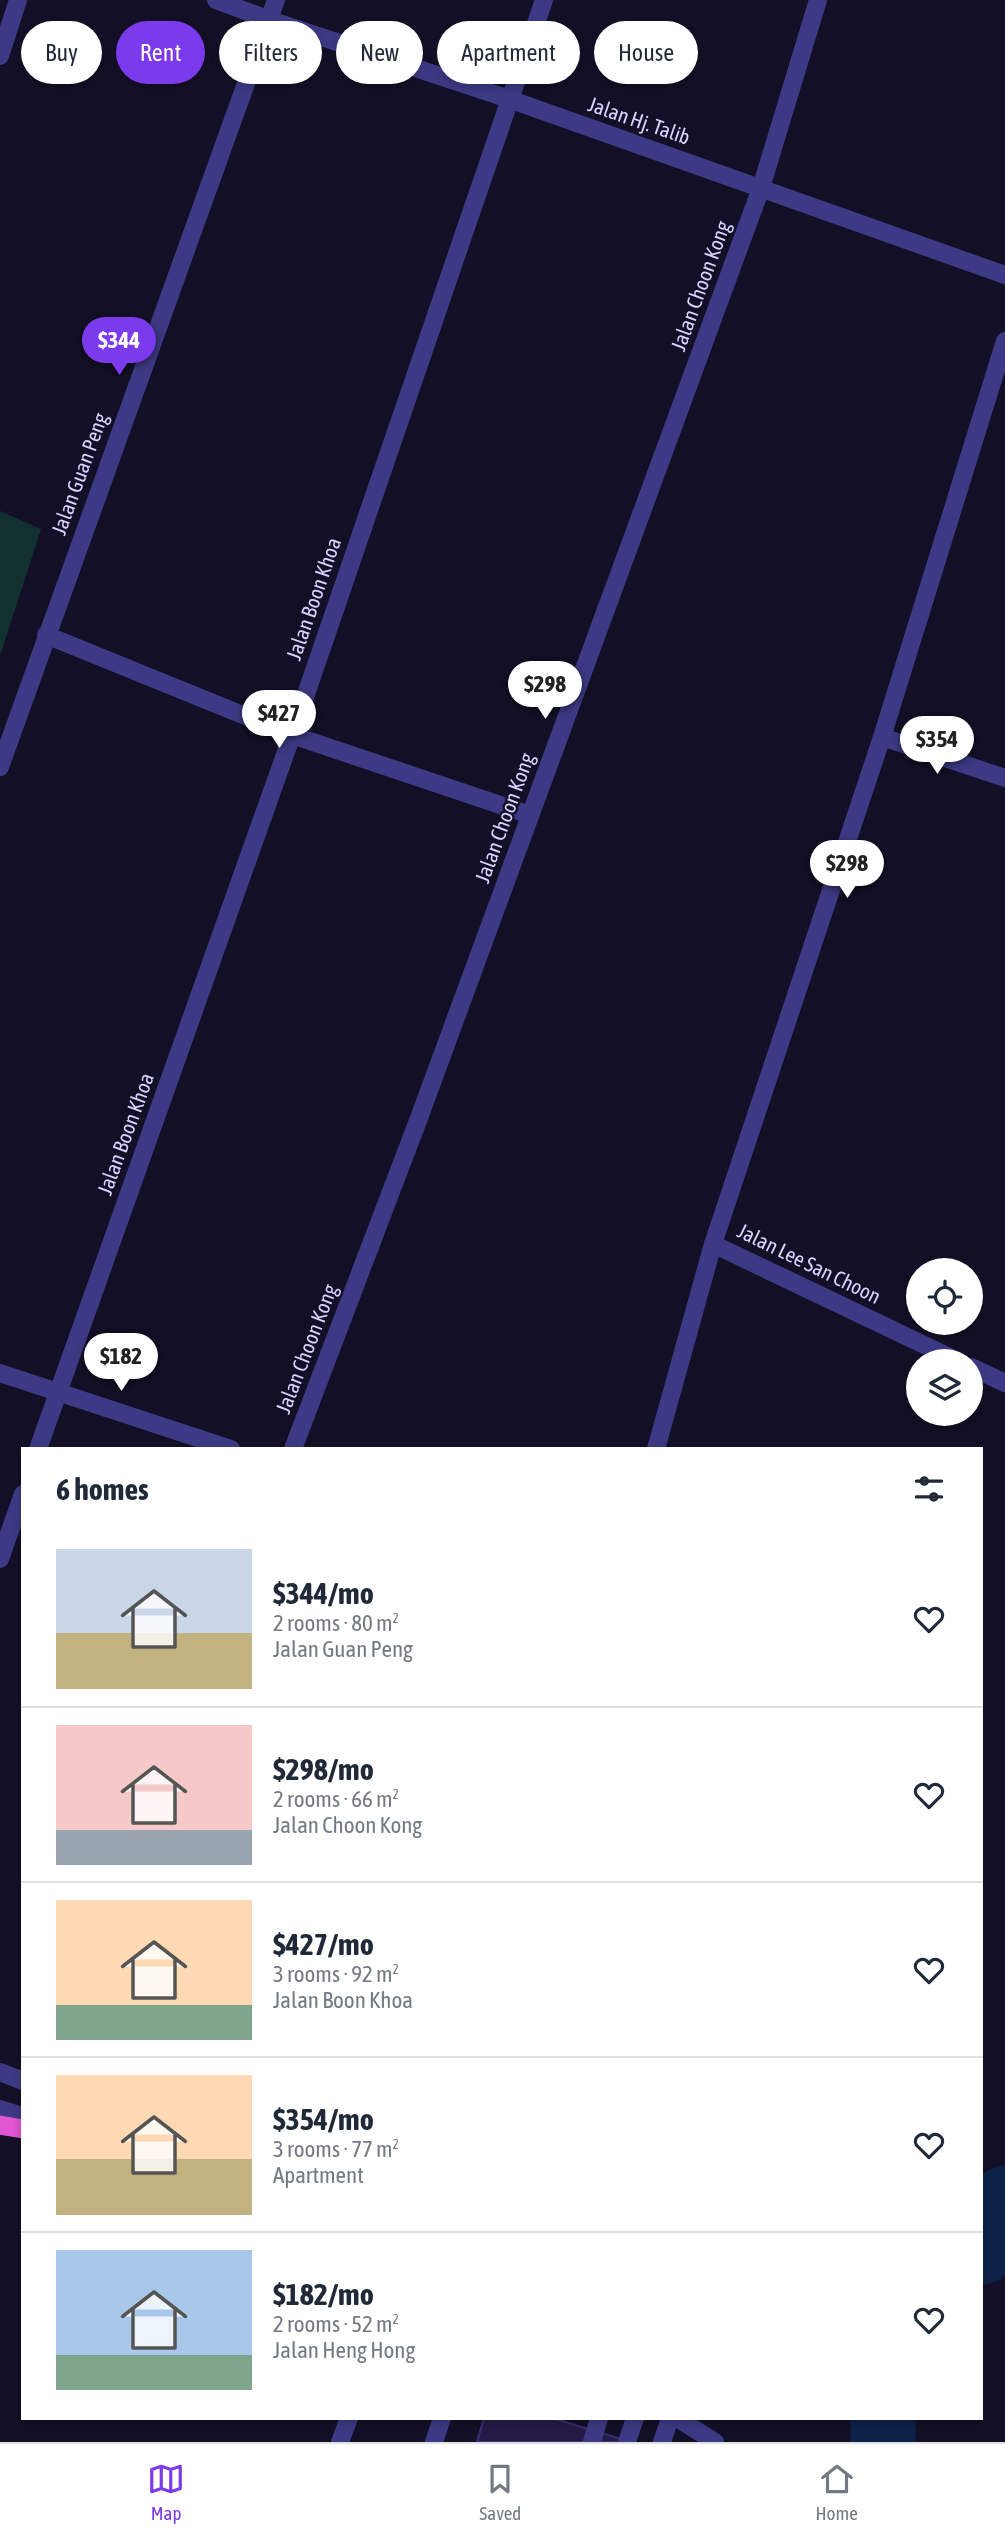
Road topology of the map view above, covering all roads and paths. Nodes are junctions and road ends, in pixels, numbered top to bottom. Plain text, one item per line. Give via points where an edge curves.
1 (18, 0) edge
2 (216, 0) edge
3 (276, 0) edge
4 (544, 0) edge
5 (818, 0) edge
6 (270, 20) junction
7 (0, 56) edge
8 (509, 99) junction
9 (761, 188) junction
10 (1005, 275) edge
11 (1005, 341) edge
12 (46, 635) junction
13 (292, 735) junction
14 (882, 737) junction
15 (0, 767) edge
16 (1005, 778) edge
17 (530, 815) junction
18 (713, 1244) junction
19 (933, 1349) edge
20 (0, 1373) edge
21 (983, 1373) edge
22 (1005, 1383) edge
23 (58, 1393) junction
24 (39, 1447) edge
25 (225, 1447) edge
26 (294, 1447) edge
27 (657, 1447) edge
28 (21, 1500) edge
29 (0, 1559) edge
30 (0, 2072) edge
31 (21, 2080) edge
32 (0, 2109) edge
33 (21, 2115) edge
34 (0, 2125) edge
35 (21, 2129) edge
36 (348, 2420) edge
37 (441, 2420) edge
38 (598, 2420) edge
39 (634, 2420) edge
40 (669, 2420) edge
41 (680, 2420) edge
42 (340, 2442) edge
43 (434, 2442) edge
44 (592, 2442) edge
45 (627, 2442) edge
46 (663, 2442) edge
47 (715, 2442) edge

1 - 7 street
2 - 6 street, Jalan Hj. Talib
3 - 6 street, Jalan Guan Peng
4 - 8 street, Jalan Boon Khoa
5 - 9 street, Jalan Choon Kong
6 - 8 street, Jalan Hj. Talib
6 - 12 street, Jalan Guan Peng
8 - 9 street, Jalan Hj. Talib
8 - 13 street, Jalan Boon Khoa
9 - 10 street, Jalan Hj. Talib
9 - 17 street, Jalan Choon Kong
11 - 14 street
12 - 13 street
12 - 15 street, Jalan Guan Peng
13 - 17 street
13 - 23 street, Jalan Boon Khoa
14 - 16 street
14 - 18 street
17 - 26 street, Jalan Choon Kong
18 - 19 street, Jalan Lee San Choon
18 - 27 street
20 - 23 street
21 - 22 street
23 - 24 street, Jalan Boon Khoa
23 - 25 street
28 - 29 street
30 - 31 street
32 - 33 street
34 - 35 highway
36 - 42 street
37 - 43 street
38 - 44 street
39 - 45 street
40 - 46 street
41 - 47 street

